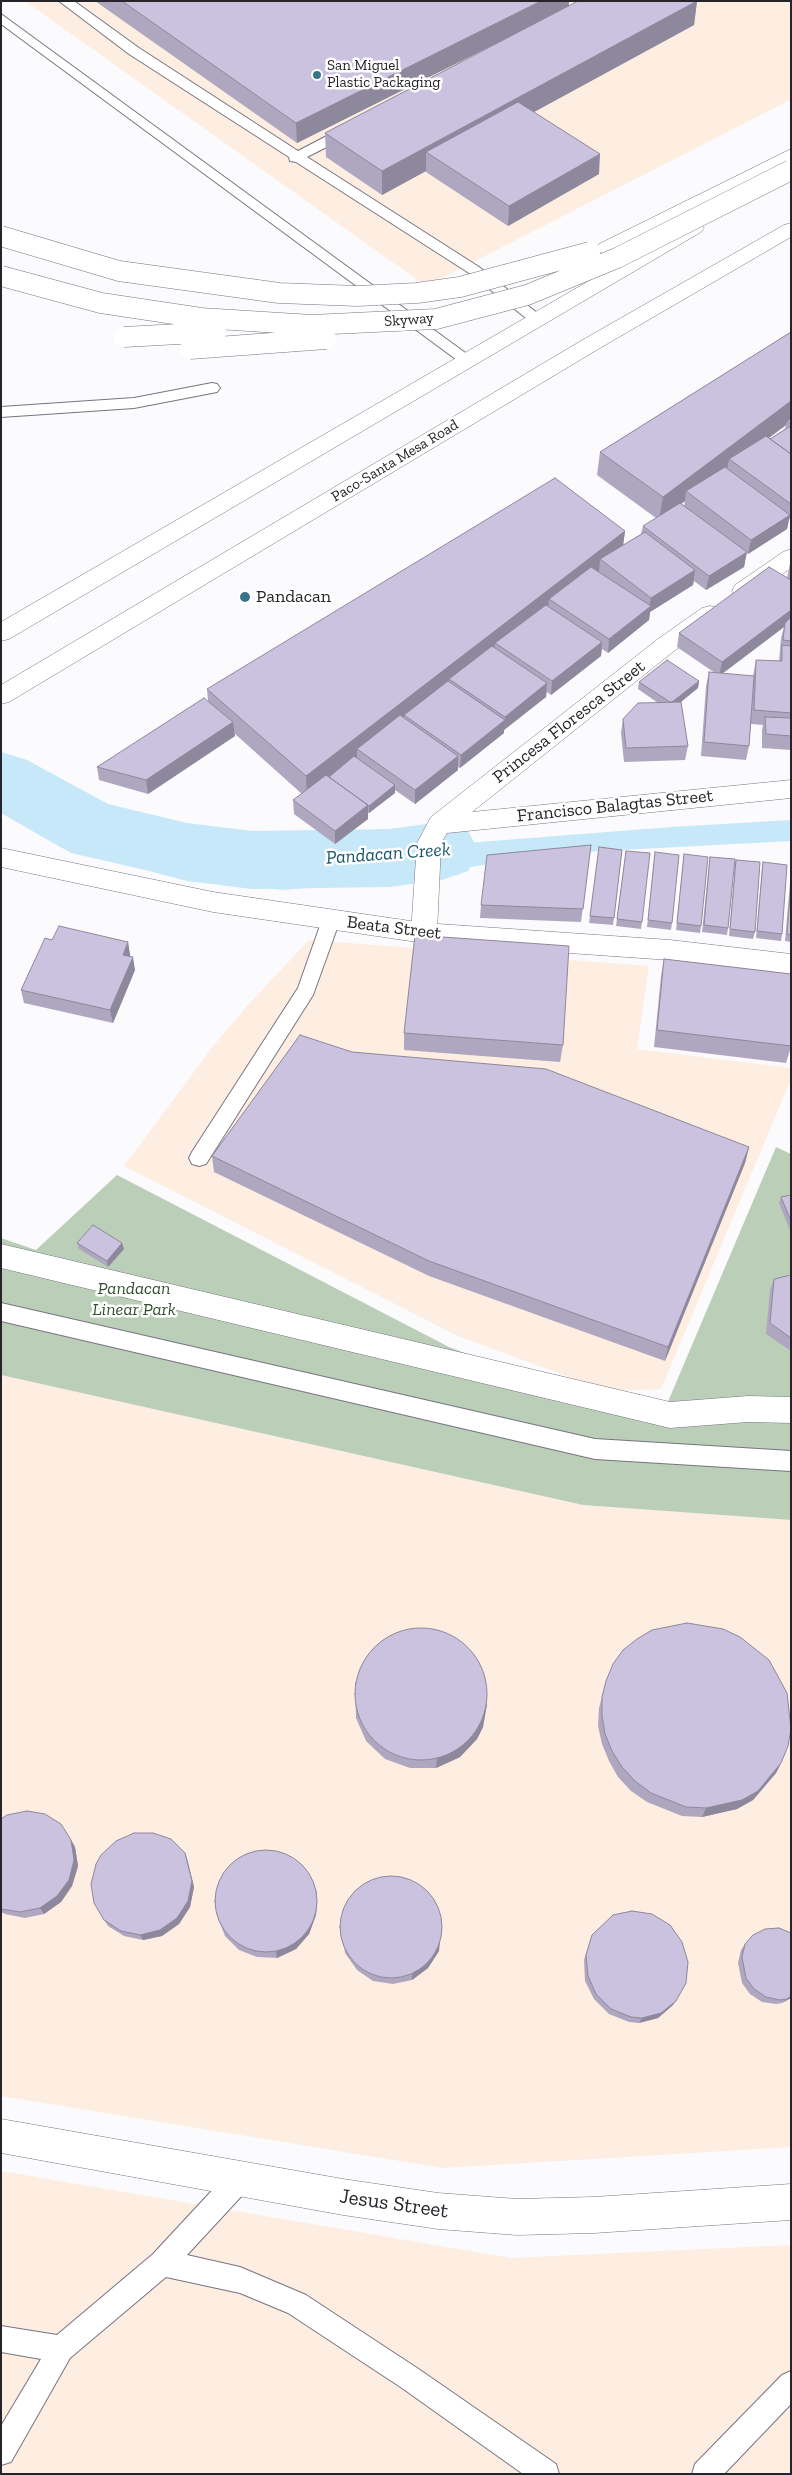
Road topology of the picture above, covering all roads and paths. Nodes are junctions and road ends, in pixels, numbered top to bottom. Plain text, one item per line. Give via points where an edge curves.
1 (65, 1) edge
2 (1, 18) edge
3 (202, 76) edge
4 (185, 86) junction
5 (266, 118) edge
6 (364, 123) edge
7 (248, 127) junction
8 (791, 155) edge
9 (295, 158) junction
10 (791, 171) edge
11 (791, 229) edge
12 (1, 236) edge
13 (606, 248) junction
14 (1, 276) edge
15 (436, 319) junction
16 (536, 319) junction
17 (466, 360) junction
18 (212, 388) dead end
19 (1, 412) edge
20 (791, 557) edge
21 (1, 633) edge
22 (1, 696) edge
23 (791, 789) edge
24 (435, 833) junction
25 (1, 857) edge
26 (331, 920) junction
27 (424, 933) junction
28 (791, 964) edge
29 (199, 1158) dead end
30 (1, 1256) edge
31 (1, 1312) edge
32 (791, 1410) edge
33 (791, 1461) edge
34 (1, 2136) edge
35 (240, 2179) junction
36 (791, 2202) edge
37 (162, 2263) junction
38 (1, 2339) edge
39 (61, 2348) junction
40 (791, 2384) edge
41 (1, 2452) edge
42 (546, 2474) edge
43 (706, 2474) edge

1 - 4 lane
2 - 17 lane
3 - 4 lane
4 - 7 lane
5 - 7 lane
6 - 9 lane
7 - 9 lane
8 - 13 main road, Skyway
9 - 16 lane via 474,270
10 - 15 main road, Skyway, bridge via 617,258 527,295
10 - 16 main road
11 - 22 main road, Paco-Santa Mesa Road via 594,342
12 - 13 main road, Skyway, bridge via 119,271 279,293 357,296 417,293 460,286
13 - 15 main road, bridge via 525,279 434,304 354,319 128,345 285,344 359,335
14 - 15 main road, Skyway, bridge via 101,302 201,318 312,326
16 - 17 main road
17 - 21 main road
18 - 19 lane via 134,403
20 - 24 main road, Princesa Floresca Street via 666,645
23 - 24 main road, Francisco Balagtas Street
24 - 27 main road via 425,888
25 - 26 main road, Beata Street via 213,902
26 - 27 main road, Beata Street
26 - 29 lane via 306,990
27 - 28 main road, Beata Street via 670,950
30 - 32 main road via 670,1414
31 - 33 lane via 595,1450
34 - 35 main road, Jesus Street
35 - 36 main road, Jesus Street via 438,2211 517,2217
35 - 37 lane
37 - 39 lane
37 - 42 lane via 240,2280 297,2304
38 - 39 lane
39 - 41 lane
40 - 43 lane

